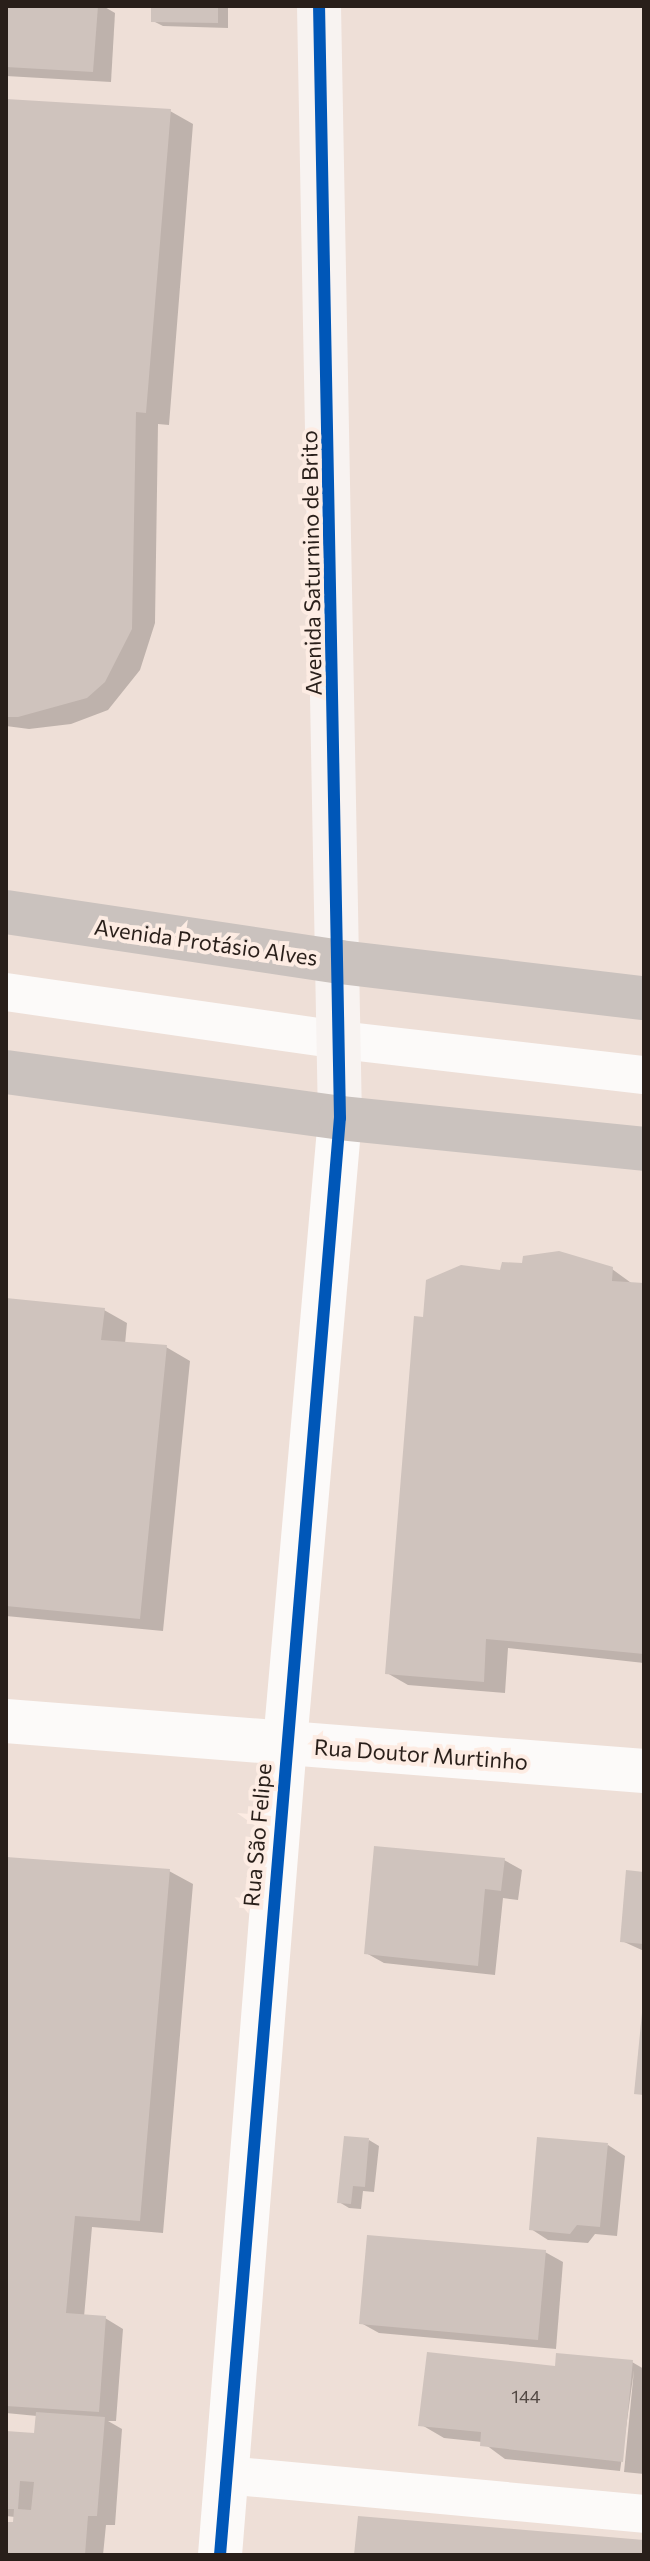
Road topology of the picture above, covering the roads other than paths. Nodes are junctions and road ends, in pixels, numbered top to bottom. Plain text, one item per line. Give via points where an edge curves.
1 (319, 6) edge
2 (6, 912) edge
3 (340, 962) junction
4 (6, 992) edge
5 (644, 998) edge
6 (340, 1040) junction
7 (6, 1072) edge
8 (644, 1075) edge
9 (340, 1118) junction
10 (644, 1149) edge
11 (6, 1721) edge
12 (285, 1743) junction
13 (644, 1771) edge
14 (225, 2475) junction
15 (644, 2514) edge
16 (220, 2555) edge

1 - 3 main road, Avenida Saturnino de Brito
2 - 3 main road, Avenida Protásio Alves
3 - 5 main road, Avenida Protásio Alves
3 - 6 main road, Avenida Saturnino de Brito
4 - 6 lane
6 - 8 lane
6 - 9 main road, Avenida Saturnino de Brito
7 - 9 main road
9 - 10 main road
9 - 12 street, Rua São Felipe
11 - 12 street, Rua Doutor Murtinho
12 - 13 street, Rua Doutor Murtinho
12 - 14 street, Rua São Felipe
14 - 15 lane
14 - 16 street, Rua São Felipe

